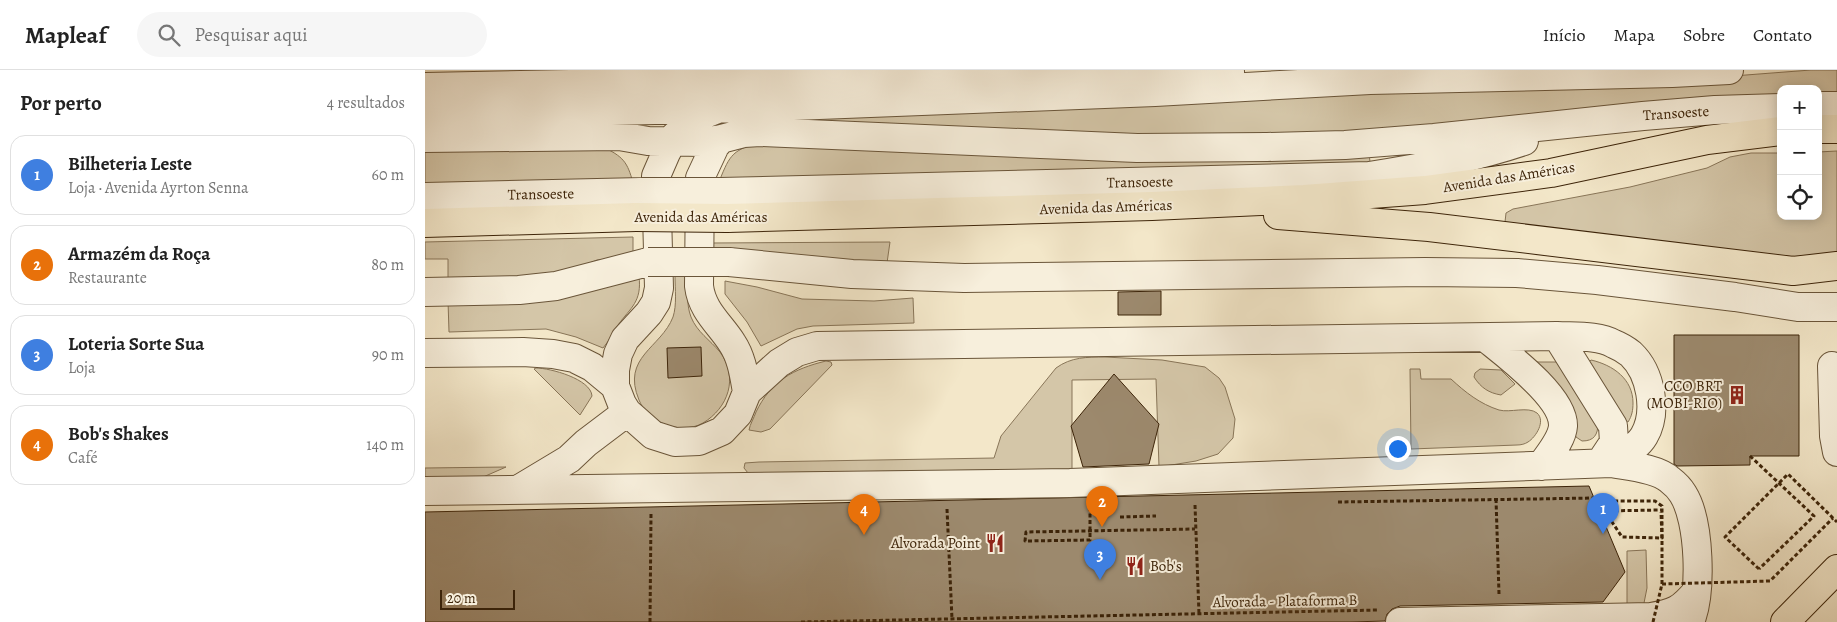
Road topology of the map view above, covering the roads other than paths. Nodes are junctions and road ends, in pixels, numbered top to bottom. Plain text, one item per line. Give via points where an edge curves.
1 (1729, 70) edge
2 (1277, 84) junction
3 (425, 87) edge
4 (1822, 106) edge
5 (1837, 106) edge
6 (720, 108) junction
7 (1777, 108) edge
8 (425, 112) edge
9 (615, 124) junction
10 (1572, 124) junction
11 (1822, 129) edge
12 (1837, 129) edge
13 (1777, 131) edge
14 (425, 138) edge
15 (721, 139) junction
16 (676, 140) junction
17 (710, 185) junction
18 (645, 195) junction
19 (425, 197) edge
20 (1152, 206) junction
21 (425, 223) edge
22 (1837, 266) edge
23 (1793, 271) junction
24 (1837, 278) edge
25 (425, 292) edge
26 (1837, 307) edge
27 (1557, 336) junction
28 (1486, 338) junction
29 (425, 353) edge
30 (1832, 366) dead end
31 (615, 386) junction
32 (747, 392) junction
33 (627, 412) junction
34 (1837, 452) edge
35 (1606, 463) junction
36 (1541, 466) junction
37 (518, 489) junction
38 (425, 491) edge
39 (1837, 569) edge
40 (1696, 592) junction
41 (1391, 616) edge
42 (1690, 622) edge
43 (1785, 622) edge

1 - 2 lane
2 - 3 lane via 1245,73 1197,71
2 - 6 lane via 1155,92
4 - 5 lane
6 - 9 lane
6 - 16 lane via 700,116
7 - 10 lane, Transoeste via 1679,113
8 - 9 lane
9 - 14 lane
9 - 16 lane via 654,123
9 - 18 lane via 647,163
10 - 15 lane, Transoeste via 1353,144 1267,147 1137,148 760,132 744,132
10 - 17 lane, Transoeste via 1503,148 1435,165 1369,176
11 - 12 highway
13 - 20 highway, Avenida das Américas via 1707,140 1551,173 1425,190
15 - 16 lane, Transoeste
15 - 17 lane via 715,146
16 - 17 lane
16 - 18 lane
17 - 18 lane, Transoeste, bridge
17 - 32 lane via 700,297 743,365
18 - 19 lane, Transoeste
18 - 20 highway, Avenida das Américas, bridge via 727,218
18 - 21 highway, Avenida das Américas
18 - 31 lane via 659,288 656,302 625,339 618,354
20 - 23 highway via 1429,227
22 - 23 highway
23 - 24 lane
25 - 26 lane, bridge via 556,286 647,262 729,262 852,274 964,278 1517,273 1798,306
27 - 28 lane
27 - 35 lane via 1613,426 1614,442
27 - 35 lane via 1613,342 1631,354 1643,371 1651,392 1651,417 1644,437 1629,451
28 - 32 lane via 817,346 797,352 779,363
28 - 36 lane via 1557,404 1563,425 1557,443
29 - 31 lane via 553,354 574,358 592,367
30 - 34 lane
31 - 33 lane
32 - 33 lane via 738,414 721,431 699,441 675,442 653,435
33 - 37 lane via 569,459
35 - 36 lane
35 - 40 lane via 1645,468 1669,478 1683,493 1692,516 1697,550
36 - 37 lane via 1070,483
37 - 38 lane
39 - 43 highway
40 - 41 lane via 1684,607 1651,617
40 - 42 lane

